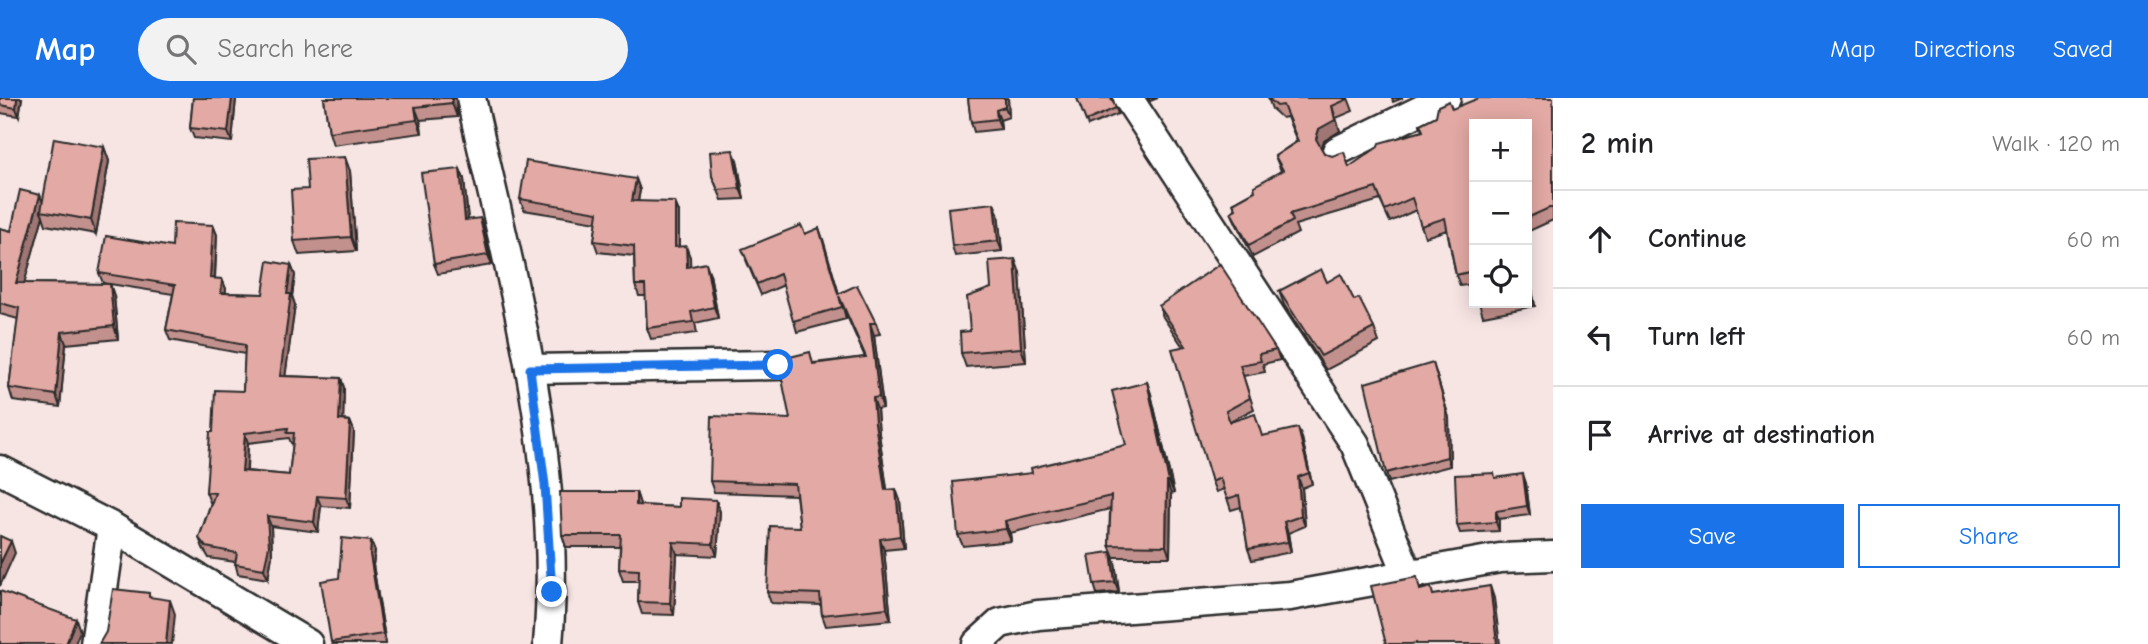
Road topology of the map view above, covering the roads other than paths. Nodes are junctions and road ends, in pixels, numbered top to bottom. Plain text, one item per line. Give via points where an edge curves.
1 (471, 98) edge
2 (1128, 98) edge
3 (1446, 98) edge
4 (1337, 151) edge
5 (778, 365) dead end
6 (530, 369) junction
7 (0, 470) edge
8 (112, 527) junction
9 (1553, 555) edge
10 (1408, 575) junction
11 (95, 644) edge
12 (308, 644) edge
13 (548, 644) edge
14 (977, 644) edge

1 - 6 street
2 - 10 street via 1355,444
3 - 4 street
5 - 6 street
6 - 13 street via 550,552
7 - 8 street
8 - 11 street
8 - 12 street
9 - 10 street via 1500,558
10 - 14 street via 1290,596 1038,615 1000,623

